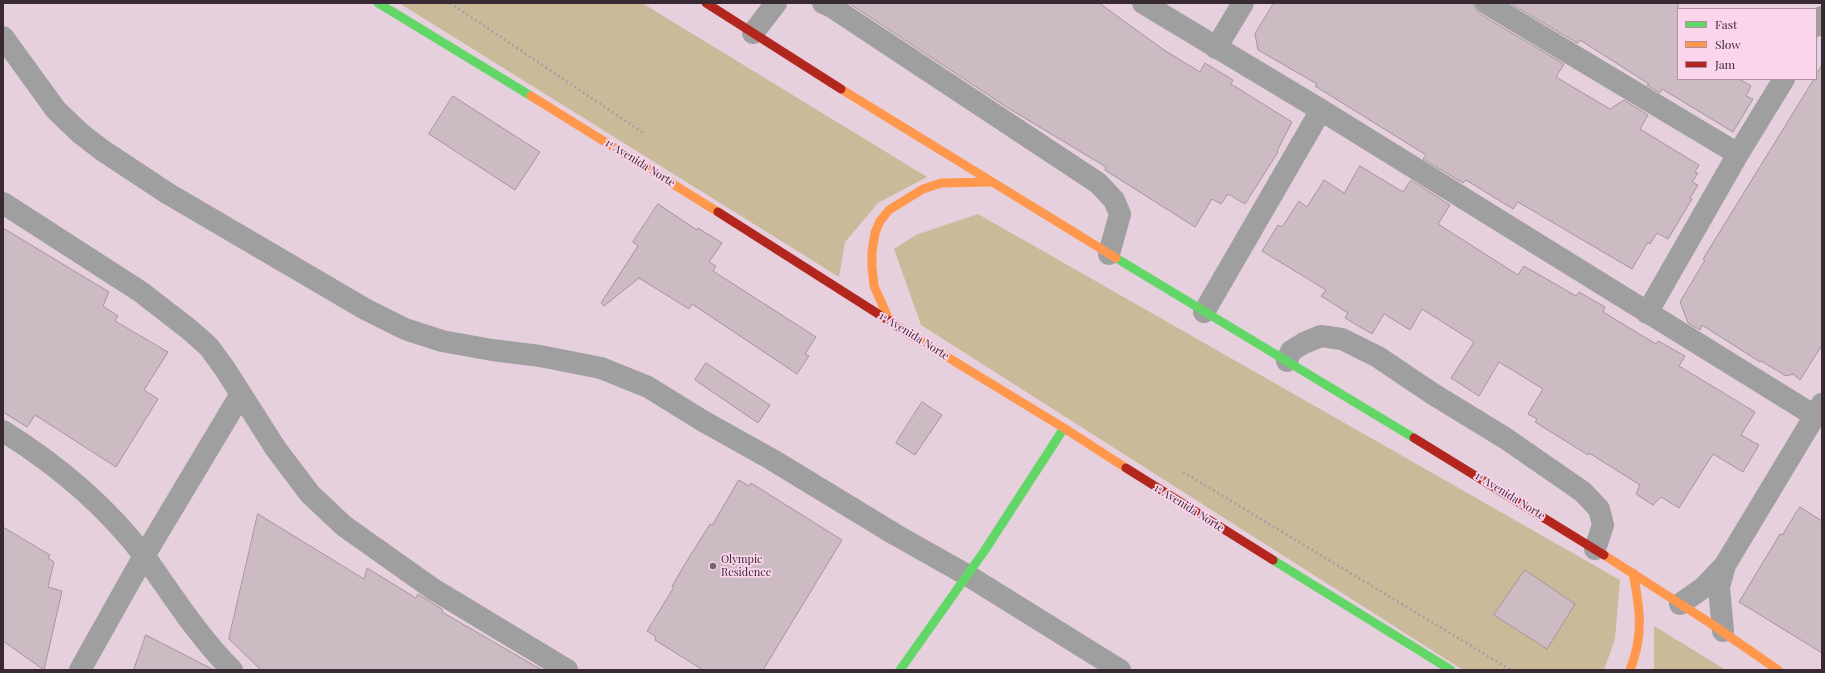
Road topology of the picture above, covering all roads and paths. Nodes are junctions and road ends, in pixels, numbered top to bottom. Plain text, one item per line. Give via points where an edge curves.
1 (378, 3) edge
2 (450, 3) edge
3 (706, 3) edge
4 (776, 3) edge
5 (823, 3) edge
6 (1143, 3) edge
7 (1244, 3) edge
8 (1486, 3) edge
9 (753, 33) junction
10 (3, 37) edge
11 (1216, 48) junction
12 (1783, 80) edge
13 (1321, 110) junction
14 (648, 136) dead end
15 (1738, 154) junction
16 (991, 182) junction
17 (3, 203) edge
18 (1109, 254) junction
19 (1204, 312) junction
20 (1647, 313) junction
21 (890, 322) junction
22 (1287, 361) junction
23 (241, 394) junction
24 (1818, 410) edge
25 (1064, 428) junction
26 (3, 431) edge
27 (1182, 472) dead end
28 (1596, 549) junction
29 (144, 556) junction
30 (1725, 565) junction
31 (1633, 572) junction
32 (968, 575) junction
33 (1680, 604) junction
34 (1723, 631) junction
35 (80, 670) edge
36 (232, 670) edge
37 (567, 670) edge
38 (900, 670) edge
39 (1120, 670) edge
40 (1450, 670) edge
41 (1511, 670) edge
42 (1630, 670) edge
43 (1778, 670) edge

1 - 21 main road, 1ᵃ Avenida Norte via 685,191
2 - 14 path
3 - 9 main road, 1ᵃ Avenida Norte
4 - 9 street
5 - 18 street via 1098,183 1114,200 1120,214
6 - 11 street
7 - 11 street
8 - 15 street
9 - 16 main road, 1ᵃ Avenida Norte
10 - 32 street via 56,110 102,150 167,193 365,309 405,329 442,341 601,368 648,386 896,536
11 - 13 street
12 - 15 street
13 - 19 street
13 - 20 street
15 - 20 street
16 - 18 main road, 1ᵃ Avenida Norte
16 - 21 main road via 941,183 923,189 889,210 880,222 875,233 872,267 874,286
17 - 23 street via 141,292 190,330 209,347
18 - 19 main road, 1ᵃ Avenida Norte
19 - 22 main road, 1ᵃ Avenida Norte
20 - 24 street
21 - 25 main road, 1ᵃ Avenida Norte
22 - 28 main road, 1ᵃ Avenida Norte
22 - 28 street via 1291,351 1304,342 1321,336 1342,339 1378,357 1505,438 1583,492 1599,509 1603,526
23 - 29 street
23 - 37 street via 276,449 310,494 344,526 433,589
24 - 30 street
25 - 32 main road
25 - 40 main road, 1ᵃ Avenida Norte via 1191,510
26 - 29 street via 30,448 100,505
27 - 41 path
28 - 31 main road, 1ᵃ Avenida Norte
29 - 35 street
29 - 36 street via 186,617
30 - 33 street via 1703,588
30 - 34 street via 1719,586
31 - 33 main road, 1ᵃ Avenida Norte
31 - 42 main road via 1641,620 1636,656
32 - 38 main road
32 - 39 street
33 - 34 main road, 1ᵃ Avenida Norte
34 - 43 main road, 1ᵃ Avenida Norte

